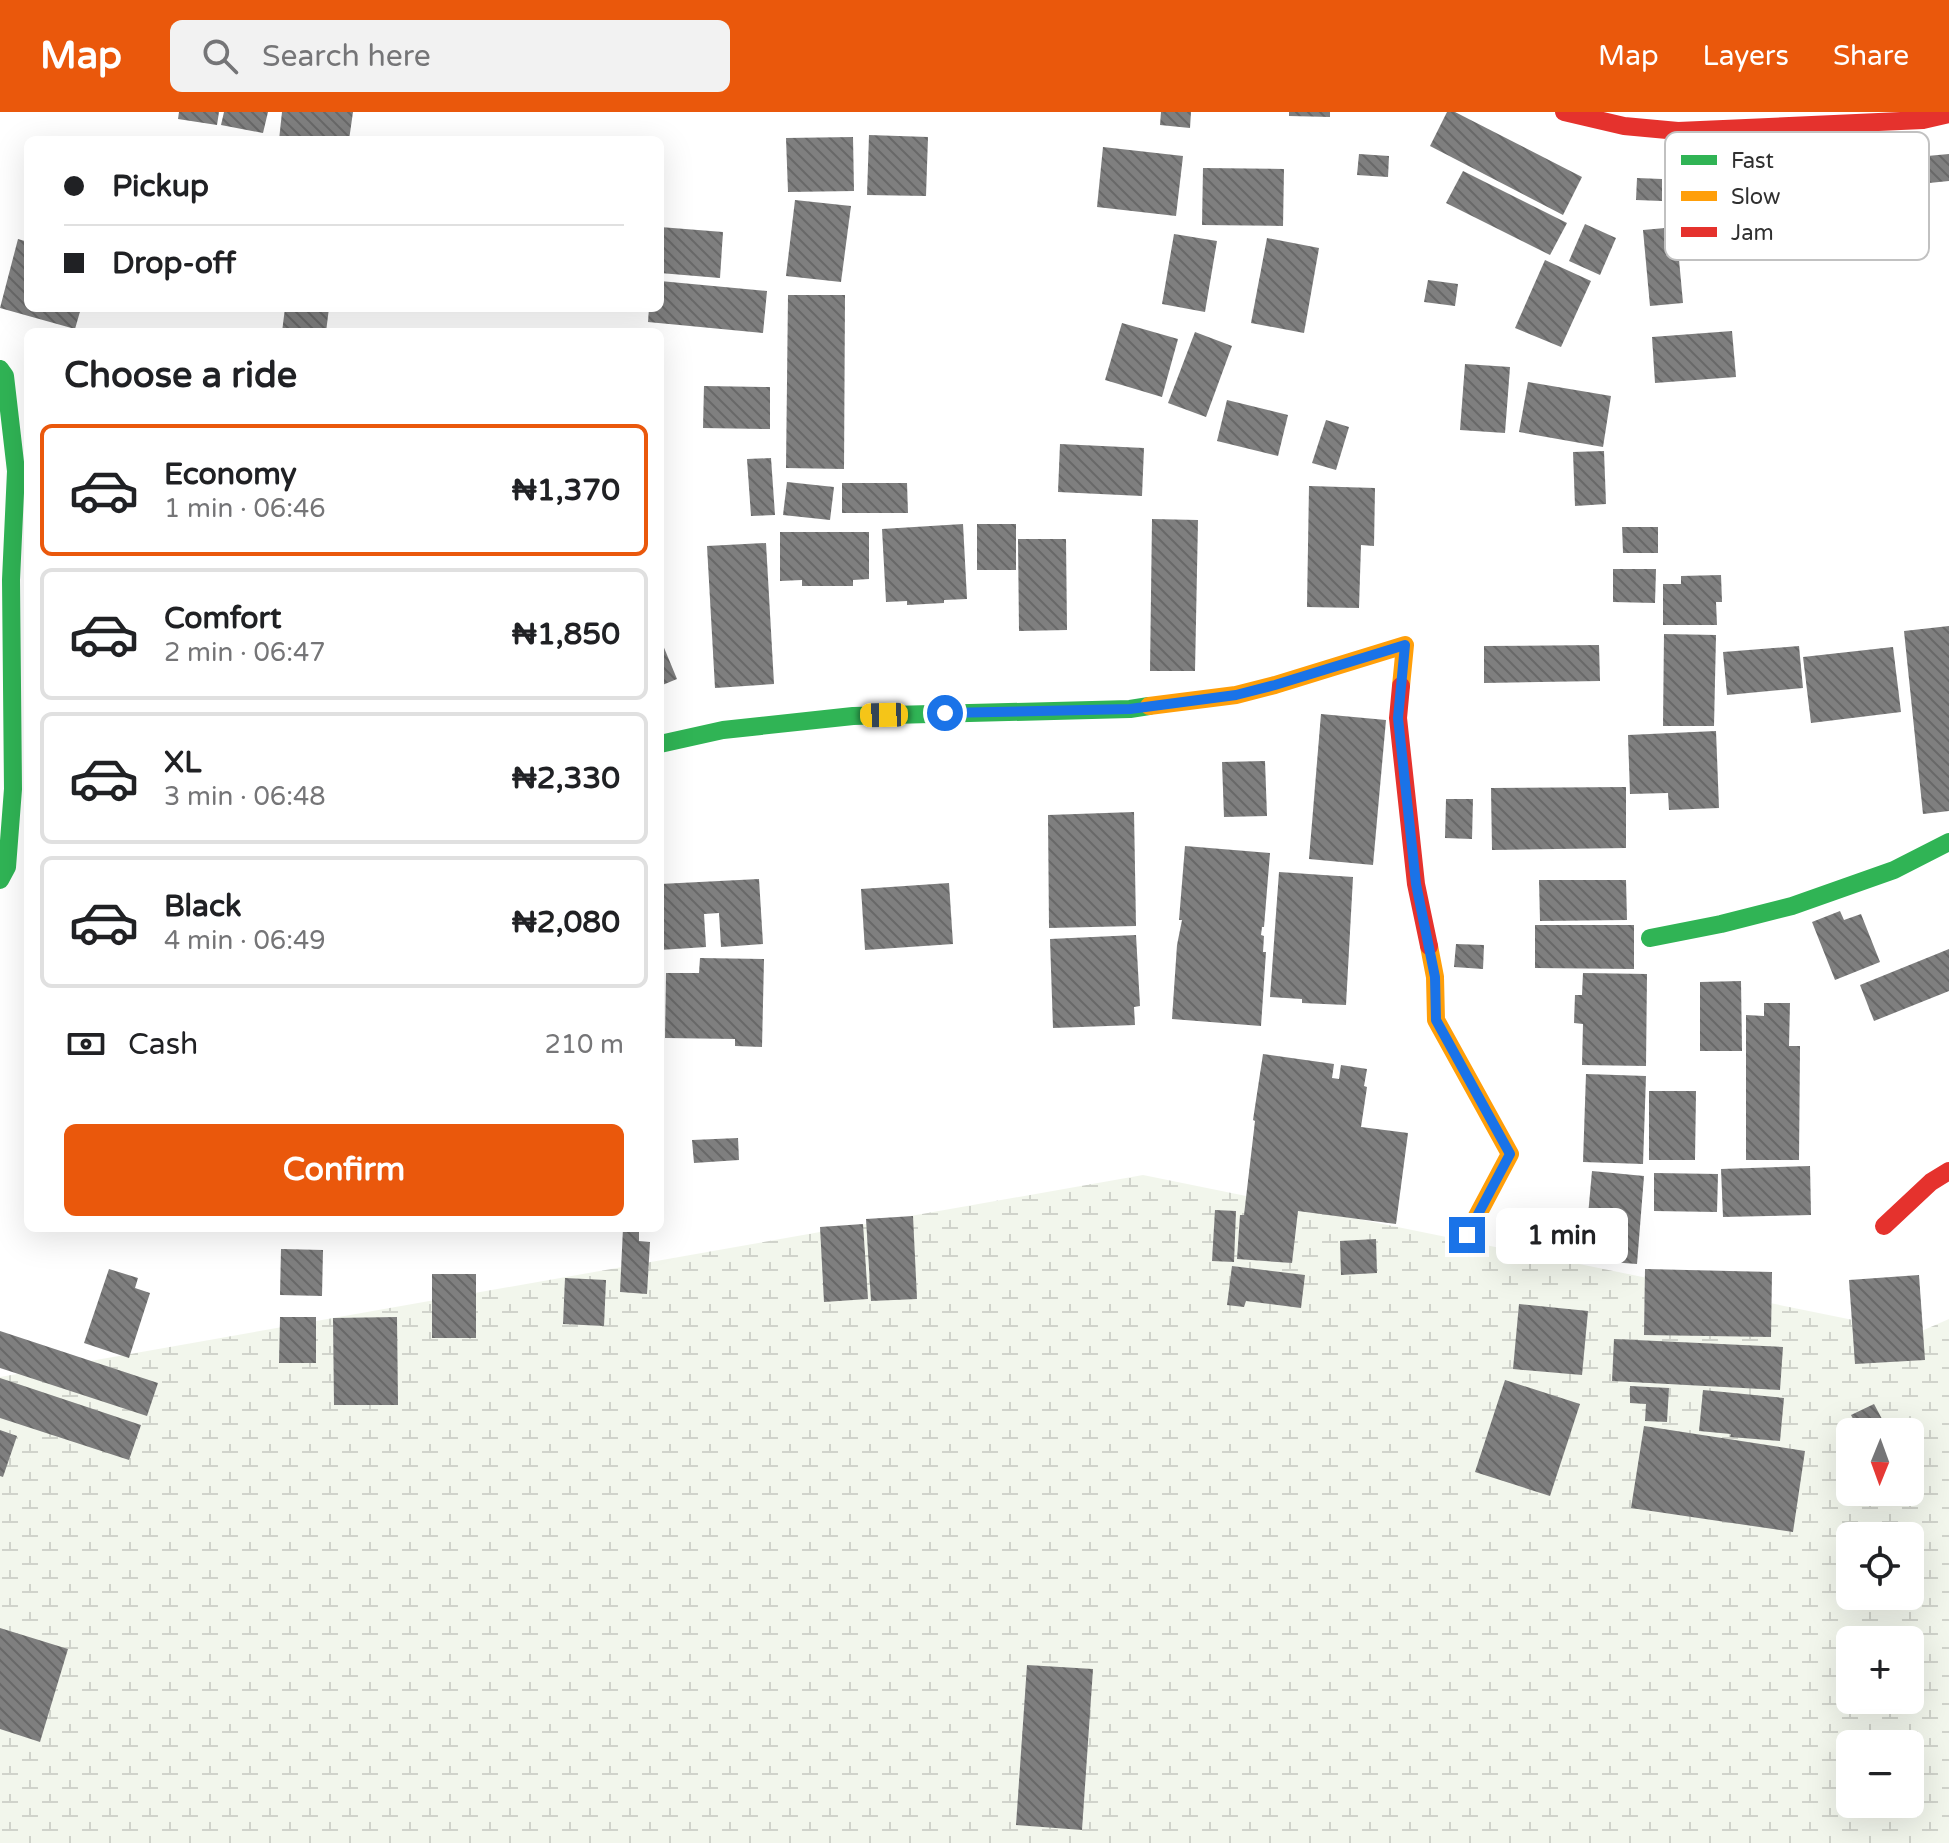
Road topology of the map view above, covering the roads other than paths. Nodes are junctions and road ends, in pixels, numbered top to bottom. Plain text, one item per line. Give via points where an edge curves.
1 (1564, 112) edge
2 (1949, 114) edge
3 (0, 369) edge
4 (664, 743) edge
5 (1949, 842) edge
6 (0, 880) edge
7 (1650, 938) dead end
8 (1949, 1171) edge
9 (1884, 1226) dead end
10 (1467, 1235) dead end

1 - 2 street via 1678,131 1923,120
3 - 6 street via 16,471 13,789 7,867
4 - 10 street via 723,730 853,716 1130,709 1236,695 1405,645 1398,718 1416,884 1435,977 1436,1020 1510,1154
5 - 7 street via 1894,870 1792,906
8 - 9 street

